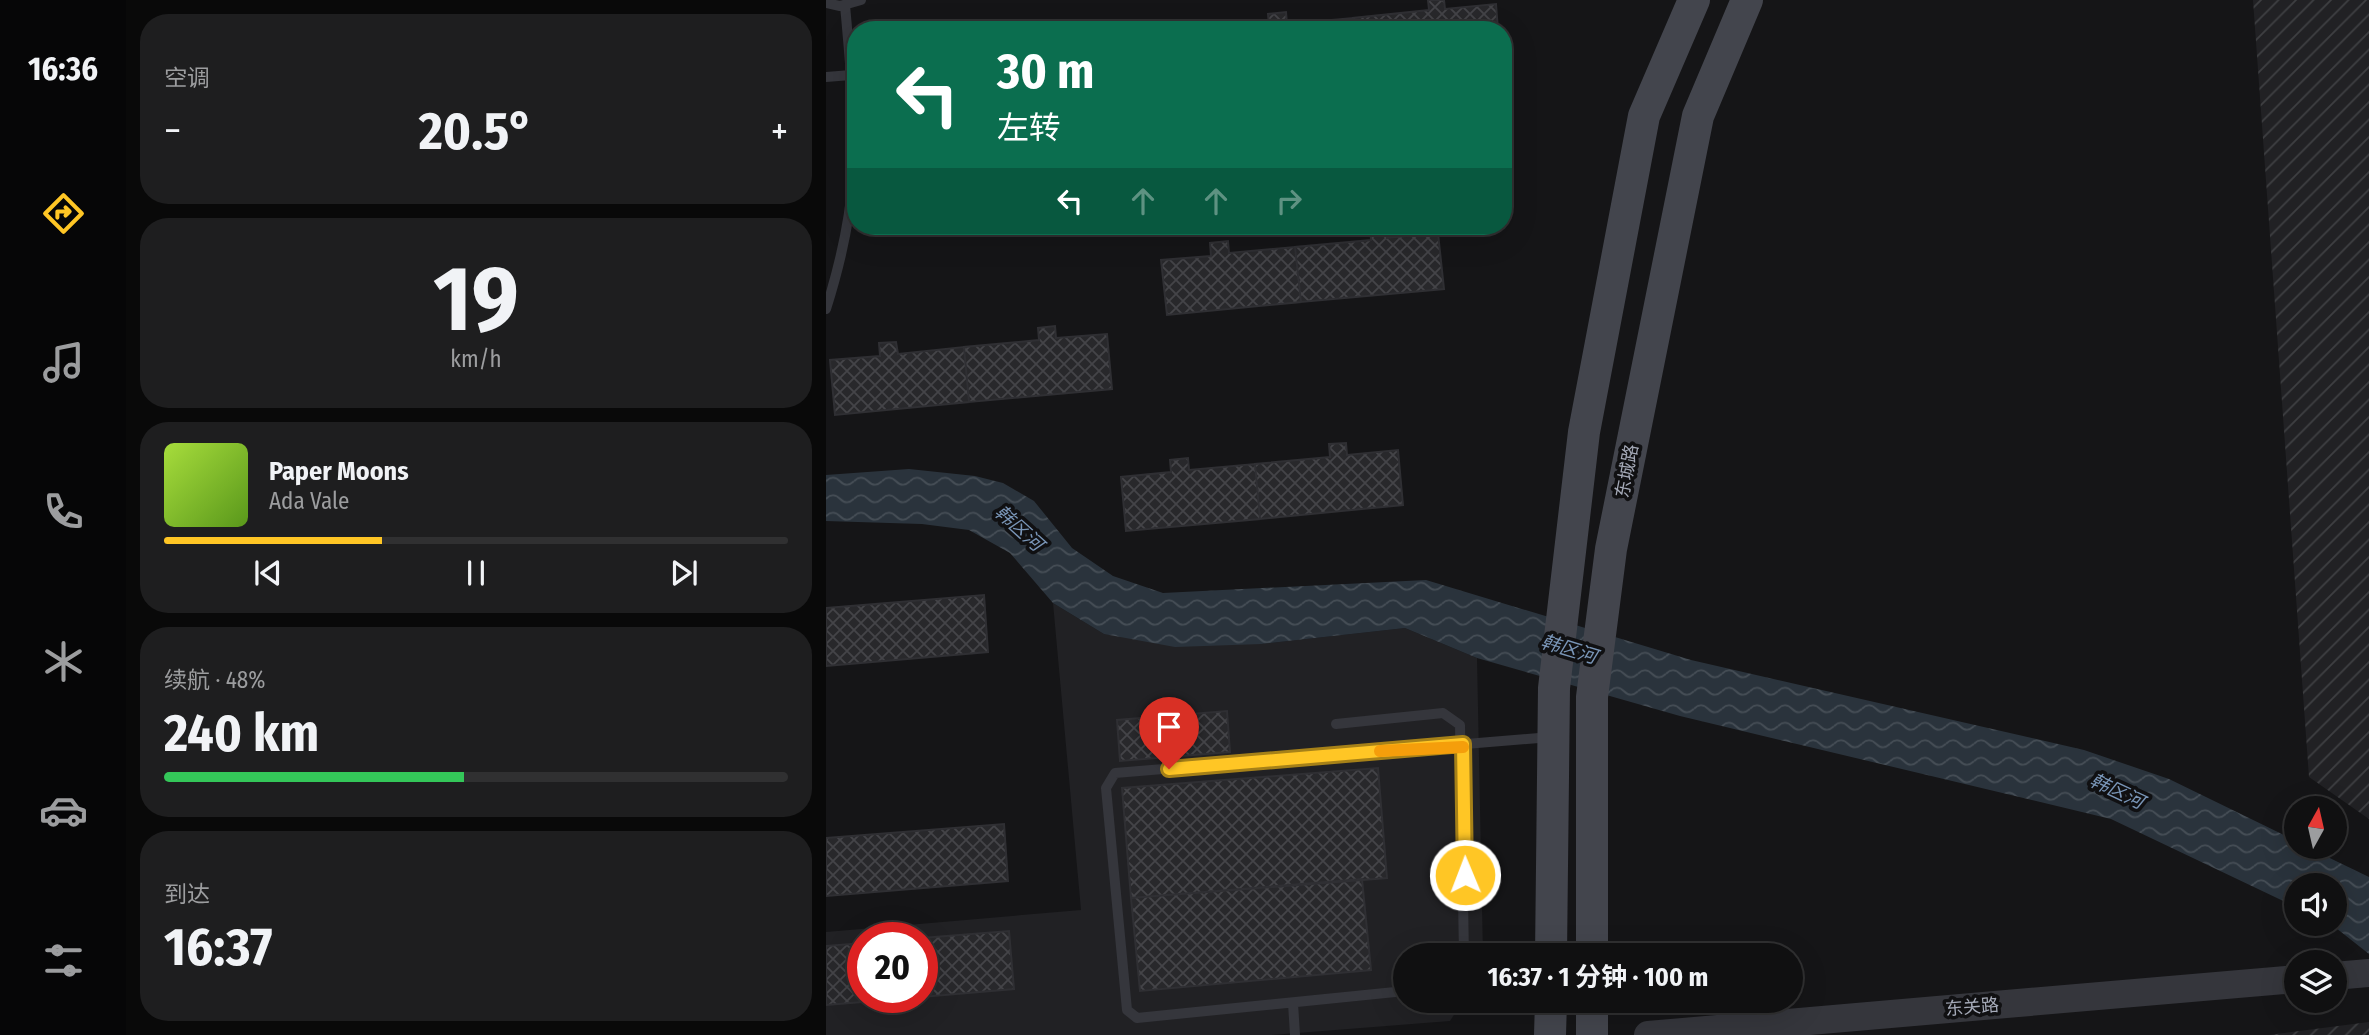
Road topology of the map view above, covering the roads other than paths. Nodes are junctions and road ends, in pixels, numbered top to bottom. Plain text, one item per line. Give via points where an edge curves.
1 (861, 0) edge
2 (1693, 0) edge
3 (1747, 0) edge
4 (826, 4) edge
5 (845, 5) junction
6 (847, 28) edge
7 (847, 75) edge
8 (826, 78) edge
9 (847, 213) edge
10 (826, 309) edge
11 (1336, 724) dead end
12 (1554, 737) junction
13 (1463, 744) junction
14 (1464, 943) edge
15 (1551, 943) edge
16 (1592, 943) edge
17 (2369, 972) edge
18 (2347, 974) edge
19 (2284, 980) edge
20 (1393, 992) edge
21 (1293, 1003) junction
22 (1550, 1013) edge
23 (1592, 1013) edge
24 (1295, 1035) edge
25 (1550, 1035) edge
26 (1592, 1035) edge
27 (1648, 1035) edge

1 - 5 lane
2 - 12 main road via 1644,116 1584,432 1554,688
3 - 16 main road, 东城路 via 1698,116 1611,549 1592,697
4 - 5 lane
5 - 6 lane
7 - 8 lane
9 - 10 lane
11 - 13 lane via 1443,713 1461,725
12 - 13 lane
12 - 15 main road
13 - 14 lane
13 - 21 lane via 1115,773 1105,788 1127,1010 1137,1018
17 - 18 street
19 - 27 street, 东关路
20 - 21 lane
21 - 24 lane
22 - 25 main road
23 - 26 main road

